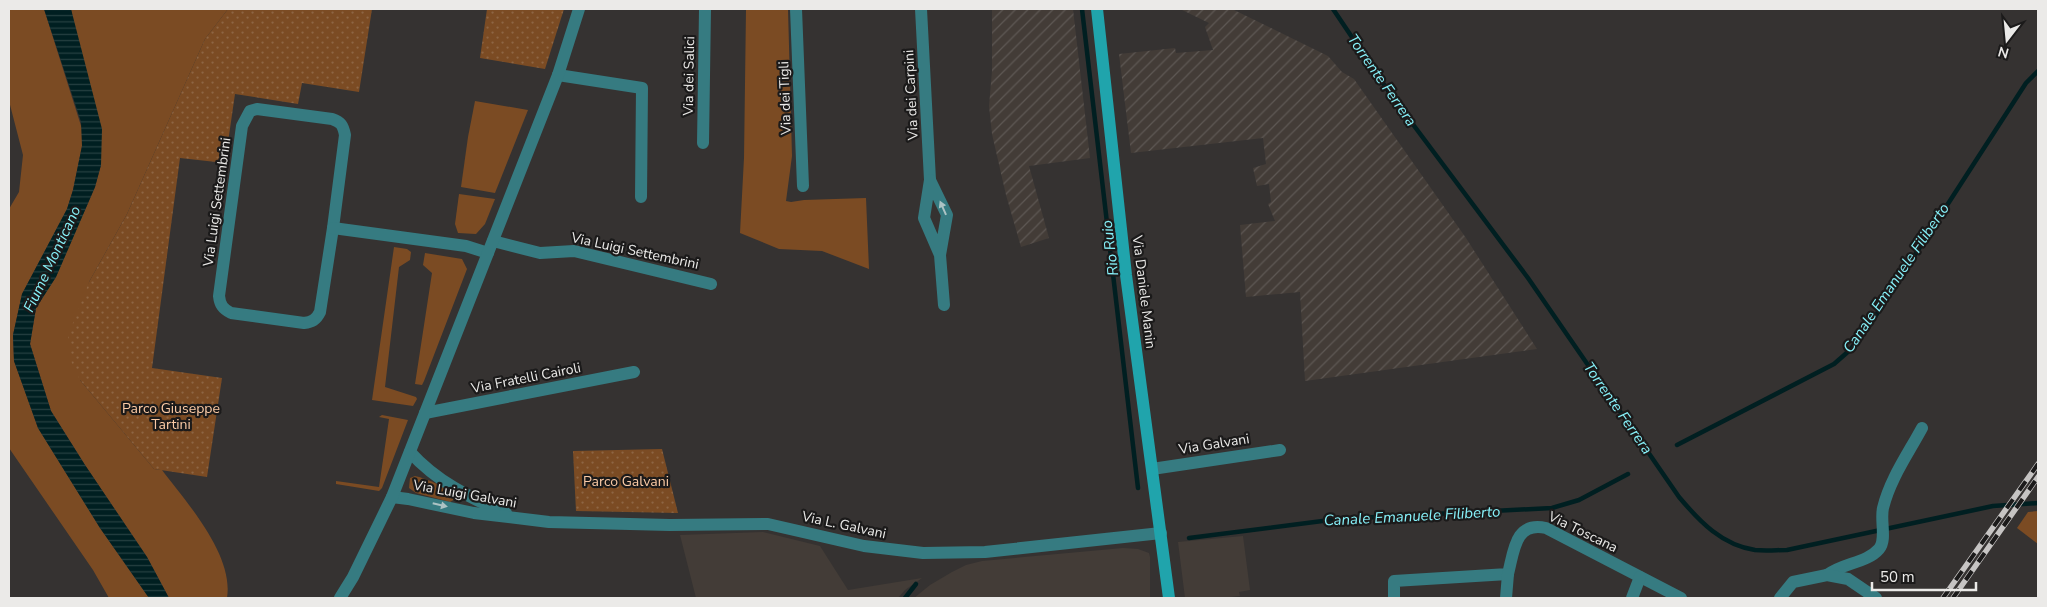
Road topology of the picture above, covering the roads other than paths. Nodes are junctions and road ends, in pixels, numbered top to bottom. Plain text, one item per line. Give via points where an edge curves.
1 (579, 9) edge
2 (705, 9) edge
3 (796, 9) edge
4 (920, 9) edge
5 (1097, 9) edge
6 (558, 75) junction
7 (703, 143) dead end
8 (930, 180) junction
9 (804, 186) dead end
10 (642, 197) dead end
11 (333, 228) junction
12 (491, 247) junction
13 (940, 255) junction
14 (712, 284) dead end
15 (944, 305) dead end
16 (634, 372) dead end
17 (425, 413) junction
18 (1922, 428) dead end
19 (1280, 450) dead end
20 (410, 452) junction
21 (1152, 469) junction
22 (392, 497) junction
23 (521, 519) junction
24 (1161, 534) junction
25 (1508, 574) junction
26 (1827, 575) junction
27 (1640, 577) junction
28 (1166, 579) junction
29 (340, 598) edge
30 (1161, 598) edge
31 (1169, 598) edge
32 (1394, 598) edge
33 (1506, 598) edge
34 (1632, 598) edge
35 (1680, 598) edge
36 (1780, 598) edge
37 (1876, 598) edge

1 - 6 street
2 - 7 street, Via dei Salici
3 - 9 street, Via dei Tigli
4 - 8 street, Via dei Carpini
5 - 21 main road, Via Daniele Manin via 1126,275
6 - 10 street via 642,88
6 - 12 street
8 - 13 street, Via dei Carpini via 924,218
13 -> 8 street, Via dei Carpini via 947,215
11 - 11 street, Via Luigi Settembrini via 344,127 332,119 256,109 250,111 242,126 220,304 231,313 304,323 317,318
11 - 12 street, Via Luigi Settembrini
12 - 14 street, Via Luigi Settembrini via 540,253 574,251
12 - 17 street
13 - 15 street, Via dei Carpini
16 - 17 street, Via Fratelli Cairoli
17 - 20 street
18 - 26 street via 1890,486 1880,522 1884,541 1878,551
19 - 21 street, Via Galvani
20 - 22 street
20 - 23 street, Via Luigi Galvani via 425,469 456,489
21 - 24 main road, Via Daniele Manin
22 -> 23 street, Via Luigi Galvani via 474,514
22 - 29 street
23 - 24 street, Via L. Galvani via 589,524 768,524 864,546 923,553 985,552
24 - 28 main road, Via Daniele Manin
25 - 27 street, Via Toscana via 1522,532 1538,526
25 - 32 street via 1394,581
25 - 33 street
26 - 36 street via 1793,582
26 - 37 street via 1848,579
27 - 34 street
27 - 35 street, Via Toscana
28 - 30 main road, Via Daniele Manin
28 - 31 main road, Via Daniele Manin

